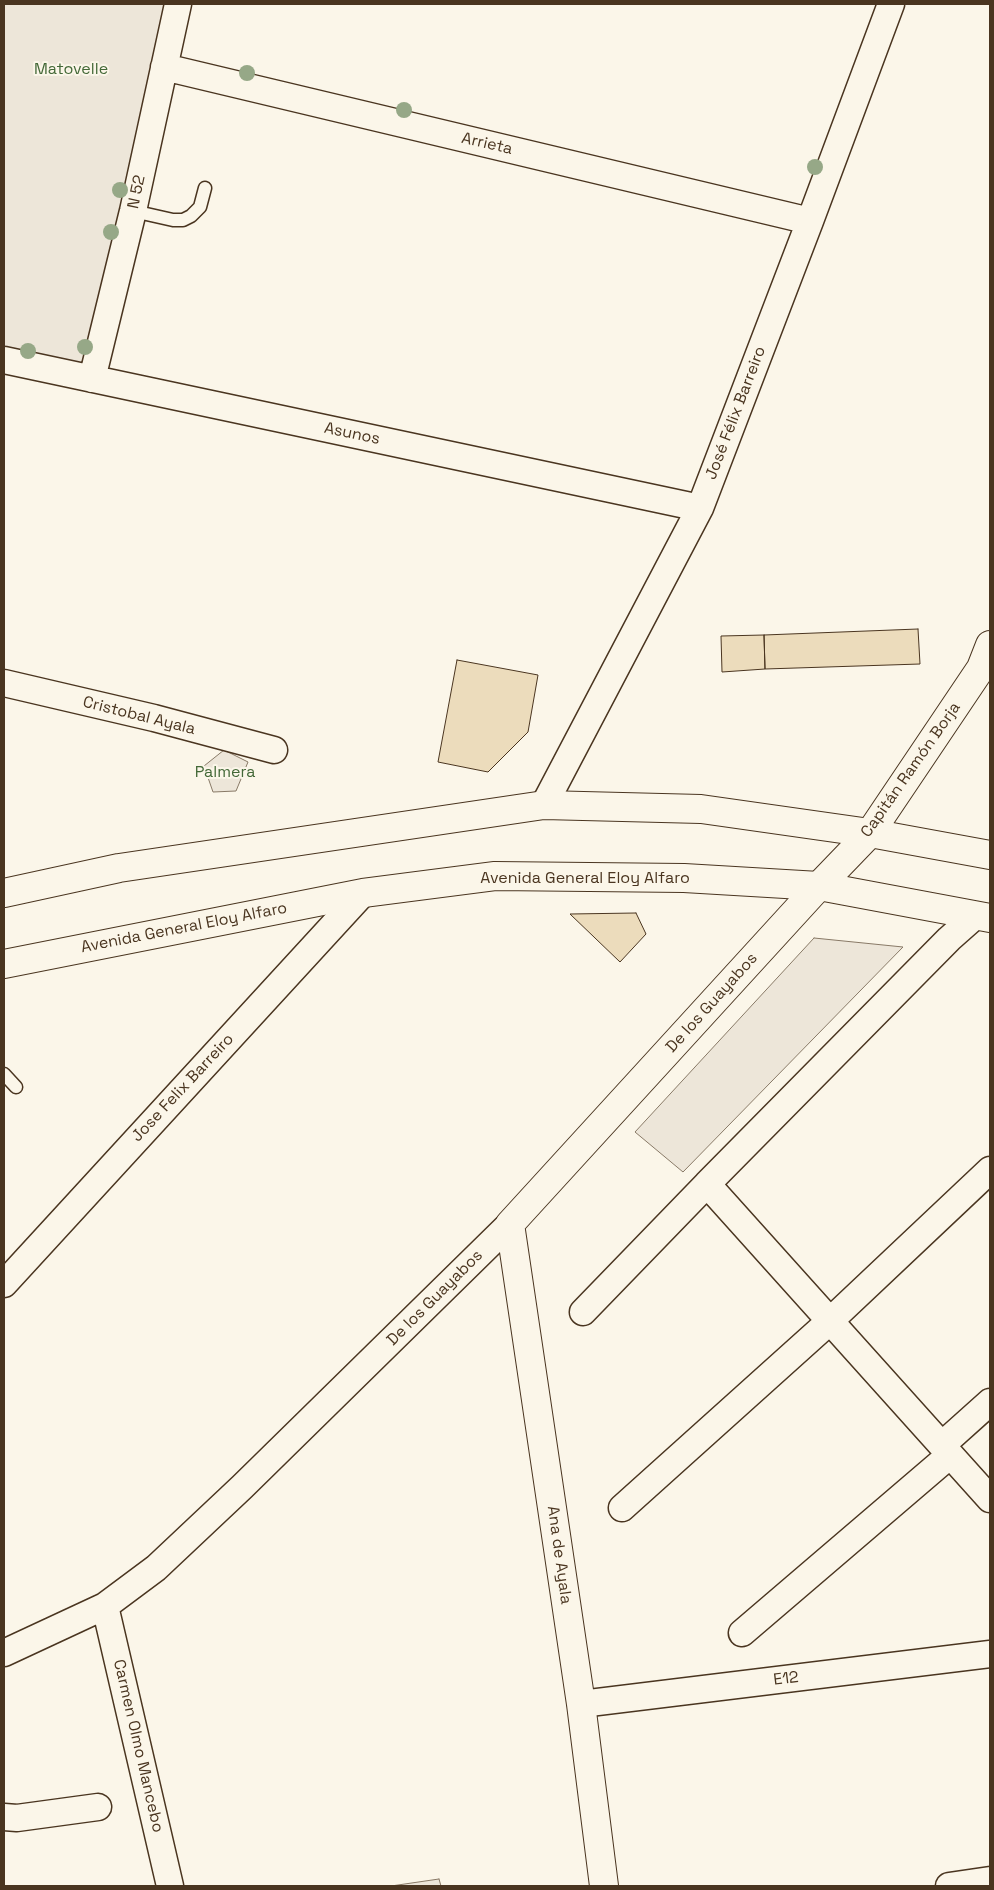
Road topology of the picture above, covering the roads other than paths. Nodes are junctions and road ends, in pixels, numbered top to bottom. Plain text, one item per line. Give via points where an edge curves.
1 (178, 4) edge
2 (891, 4) edge
3 (164, 67) junction
4 (204, 188) dead end
5 (133, 211) junction
6 (810, 221) junction
7 (4, 360) edge
8 (92, 379) junction
9 (700, 508) junction
10 (990, 645) edge
11 (4, 683) edge
12 (274, 750) dead end
13 (544, 805) junction
14 (870, 833) junction
15 (990, 855) edge
16 (820, 886) junction
17 (4, 893) edge
18 (362, 893) junction
19 (983, 917) edge
20 (4, 964) edge
21 (4, 1074) edge
22 (16, 1087) dead end
23 (990, 1170) edge
24 (707, 1184) junction
25 (510, 1224) junction
26 (4, 1284) edge
27 (583, 1312) dead end
28 (830, 1321) junction
29 (990, 1402) edge
30 (946, 1450) junction
31 (990, 1499) edge
32 (622, 1508) dead end
33 (105, 1606) junction
34 (742, 1633) dead end
35 (4, 1653) edge
36 (990, 1654) edge
37 (581, 1704) junction
38 (98, 1807) dead end
39 (4, 1817) edge
40 (990, 1880) edge
41 (170, 1886) edge
42 (604, 1886) edge
43 (949, 1886) edge

1 - 3 street, N 52
2 - 6 street, José Félix Barreiro
3 - 5 street, N 52
3 - 6 street, Arrieta
4 - 5 lane via 200,207 184,220
5 - 8 street, N 52
6 - 9 street, José Félix Barreiro
7 - 8 street, Asunos
8 - 9 street, Asunos
9 - 13 street, José Félix Barreiro
10 - 14 main road, Capitán Ramón Borja via 981,668
11 - 12 street, Cristobal Ayala
13 - 14 main road via 701,809
13 - 17 main road via 119,868
14 - 15 main road
14 - 16 main road, Capitán Ramón Borja
16 - 18 main road, Avenida General Eloy Alfaro via 684,878 495,876
16 - 19 main road, Avenida General Eloy Alfaro
16 - 25 main road, De los Guayabos
18 - 20 main road, Avenida General Eloy Alfaro
18 - 26 street, Jose Felix Barreiro
19 - 24 street via 949,939
21 - 22 lane
23 - 28 street
24 - 27 street
24 - 28 street
25 - 33 street, De los Guayabos via 242,1487 156,1568
25 - 37 main road, Ana de Ayala
28 - 30 street
28 - 32 street
29 - 30 street
30 - 31 street
30 - 34 street
33 - 35 street, De los Guayabos
33 - 41 street, Carmen Olmo Mancebo
36 - 37 street, E12
37 - 42 main road, Ana de Ayala
38 - 39 street
40 - 43 street

